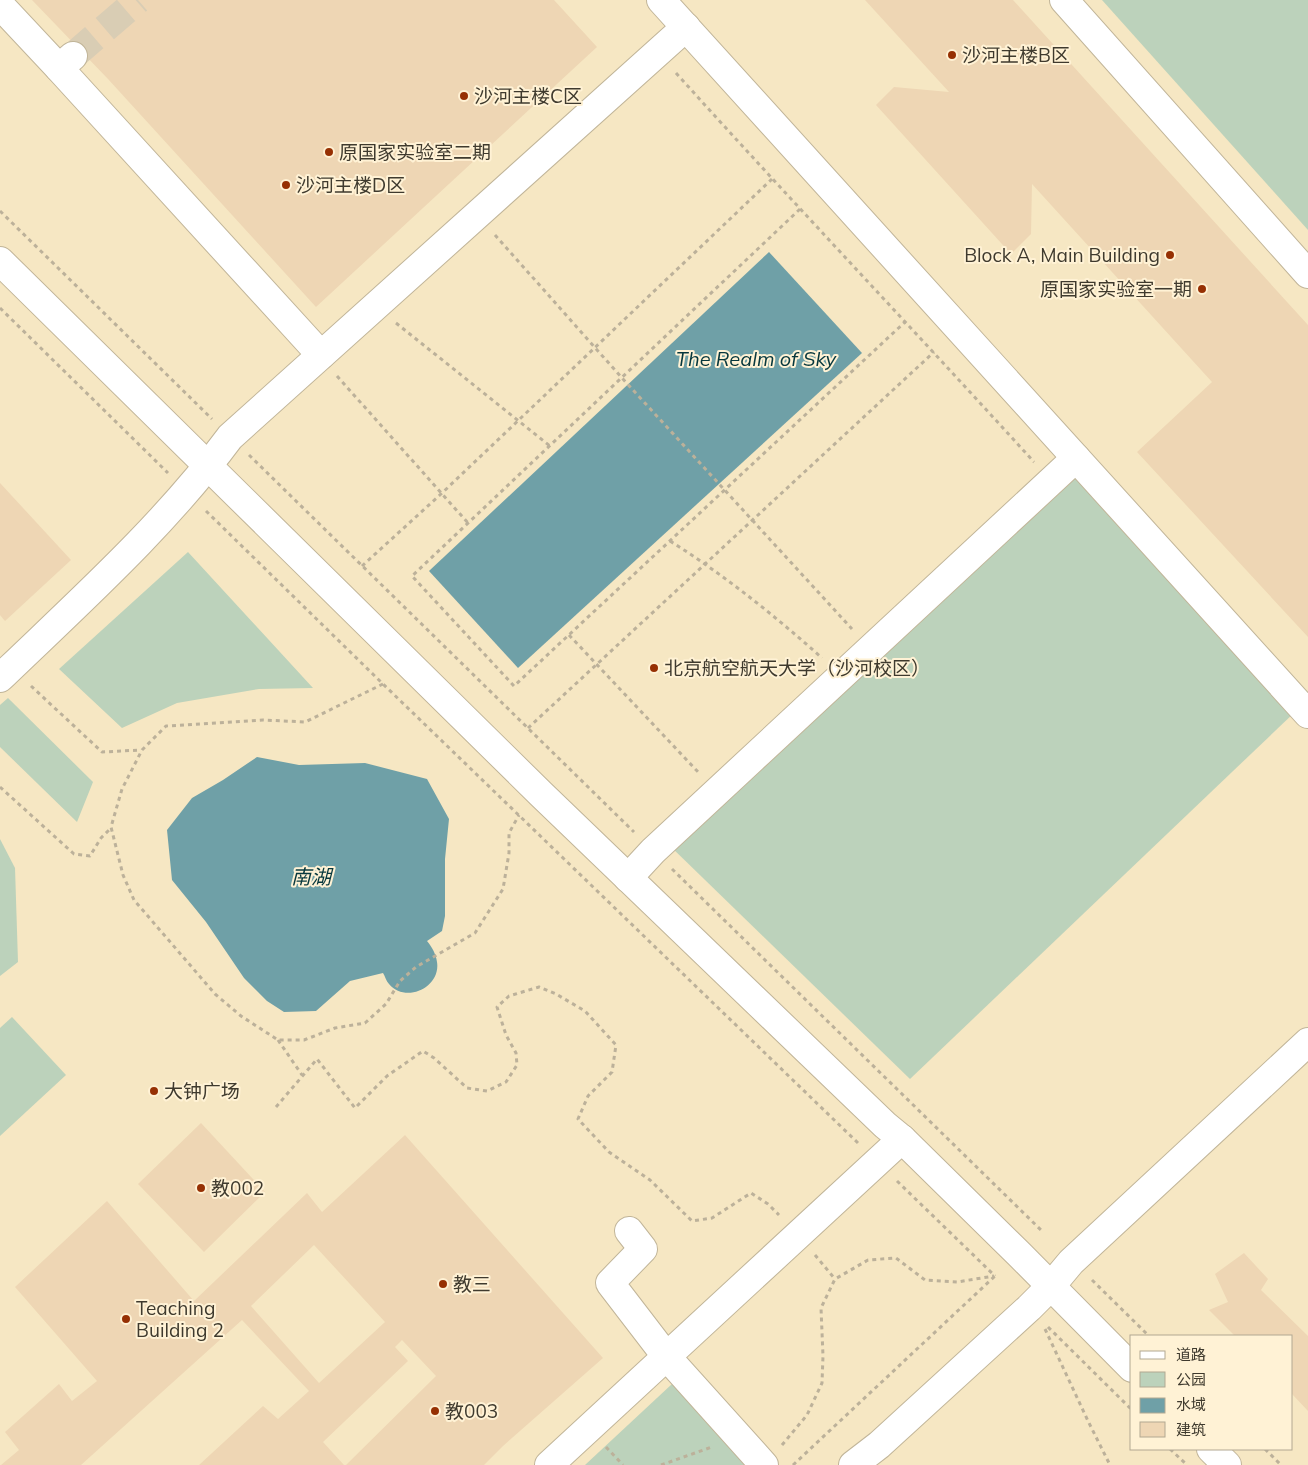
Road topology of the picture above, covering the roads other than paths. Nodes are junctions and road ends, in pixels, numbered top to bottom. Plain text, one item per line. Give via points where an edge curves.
1 (661, 0) edge
2 (1064, 0) edge
3 (0, 5) edge
4 (686, 27) junction
5 (0, 261) edge
6 (1308, 274) edge
7 (326, 362) junction
8 (1076, 458) junction
9 (208, 466) junction
10 (6, 673) edge
11 (1308, 714) edge
12 (628, 878) junction
13 (1308, 1042) edge
14 (902, 1139) junction
15 (629, 1231) dead end
16 (1051, 1286) junction
17 (666, 1356) junction
18 (1130, 1366) edge
19 (1212, 1450) edge
20 (773, 1455) edge
21 (549, 1465) edge
22 (853, 1465) edge
23 (1227, 1465) edge

1 - 4 street
2 - 6 street
3 - 7 street via 66,62
4 - 7 street
4 - 8 street
5 - 9 street
7 - 9 street via 230,437
8 - 11 street
8 - 12 street
9 - 10 street via 137,546
9 - 12 street
12 - 14 street
13 - 16 street via 1071,1262
14 - 16 street
14 - 17 street
15 - 17 street via 643,1249 610,1282
16 - 18 street
16 - 22 street via 879,1445
17 - 20 street via 739,1437
17 - 21 street
19 - 23 street

